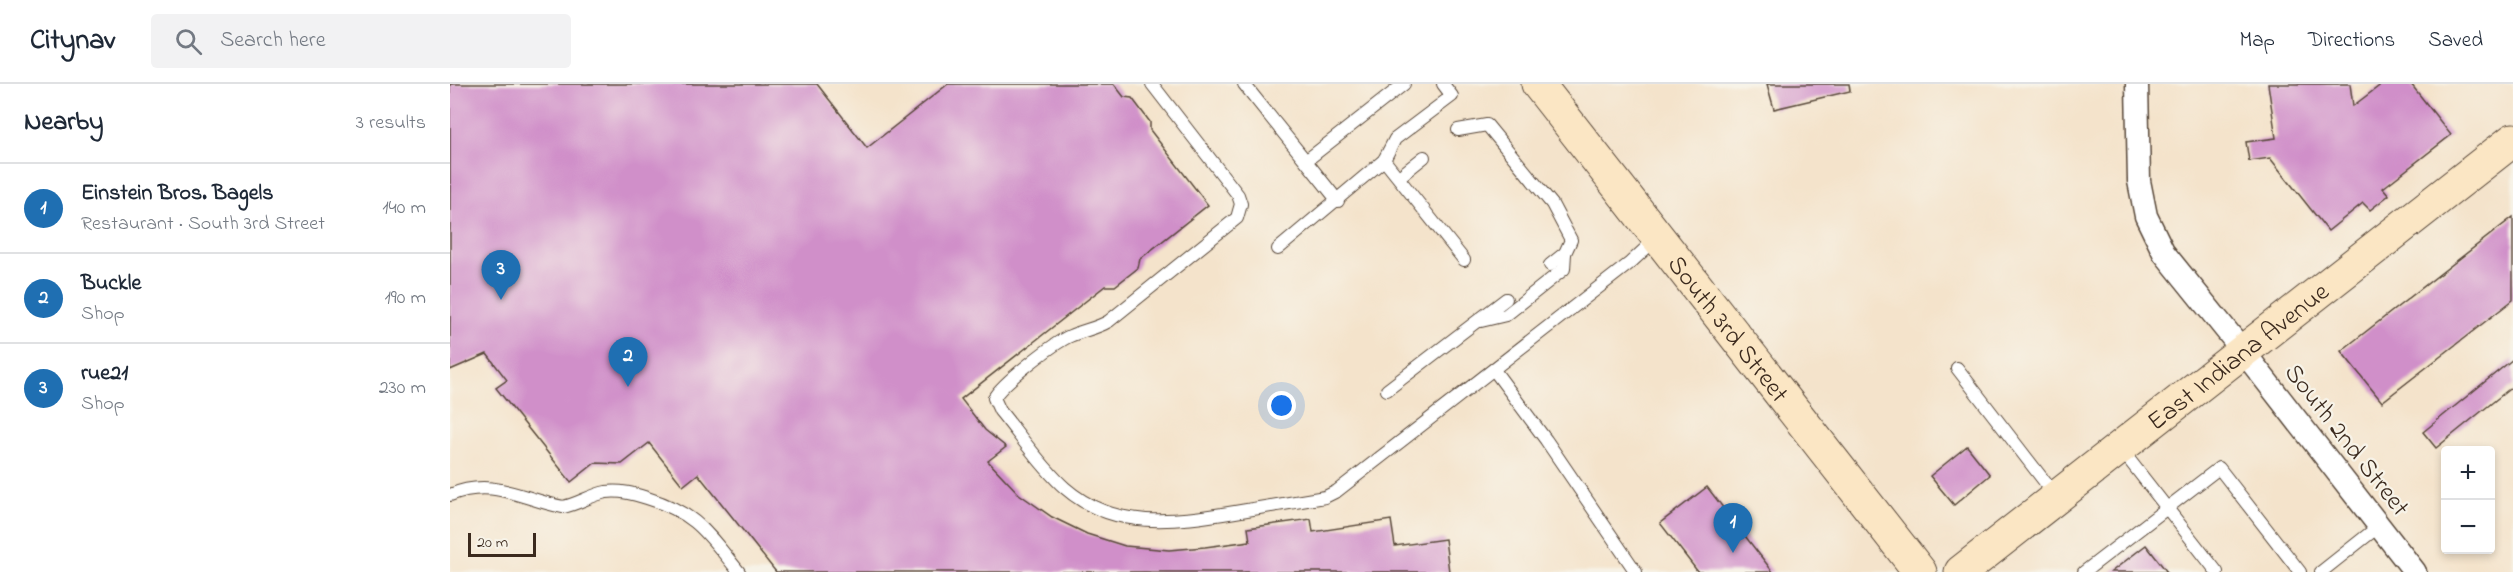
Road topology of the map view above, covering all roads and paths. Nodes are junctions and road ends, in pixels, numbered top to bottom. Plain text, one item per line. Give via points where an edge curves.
1 (1152, 84) edge
2 (1244, 84) edge
3 (1404, 84) edge
4 (1443, 84) edge
5 (1538, 84) edge
6 (2137, 84) edge
7 (1458, 130) dead end
8 (2513, 141) edge
9 (1424, 158) dead end
10 (1307, 160) junction
11 (1384, 160) junction
12 (1399, 177) junction
13 (1338, 201) junction
14 (1658, 238) junction
15 (1278, 249) dead end
16 (1565, 253) junction
17 (1464, 260) dead end
18 (1550, 265) dead end
19 (1506, 298) dead end
20 (1477, 322) junction
21 (2243, 351) junction
22 (1957, 368) dead end
23 (1494, 370) junction
24 (1387, 390) dead end
25 (2120, 448) junction
26 (450, 495) edge
27 (2057, 497) junction
28 (2167, 508) junction
29 (2379, 526) junction
30 (740, 572) edge
31 (1636, 572) edge
32 (1920, 572) edge
33 (1961, 572) edge
34 (2084, 572) edge
35 (2217, 572) edge
36 (2300, 572) edge
37 (2321, 572) edge
38 (2415, 572) edge

1 - 23 lane via 1238,195 1241,211 1232,224 1109,321 1060,341 997,392 994,398 1000,411 1063,487 1101,512 1149,521 1197,518 1325,497 1349,484
2 - 10 lane
3 - 10 lane
4 - 11 lane via 1452,96 1395,139
5 - 14 street, South 3rd Street
6 - 21 street, South 2nd Street via 2139,182 2146,216 2164,253
7 - 16 lane via 1487,124 1552,204 1571,240
8 - 21 street, East Indiana Avenue
9 - 12 lane
10 - 13 lane
11 - 12 lane
11 - 13 lane
12 - 17 lane
13 - 15 lane
14 - 23 lane
14 - 32 street, South 3rd Street
16 - 18 lane
16 - 20 lane via 1564,269 1506,315
19 - 20 lane
20 - 24 lane
21 - 25 street, East Indiana Avenue
21 - 29 street, South 2nd Street
22 - 27 lane
23 - 31 lane
25 - 27 street, East Indiana Avenue
25 - 28 lane
26 - 30 lane via 487,487 562,507 606,492 632,493 689,516
27 - 33 street, East Indiana Avenue
28 - 34 lane
28 - 35 lane
28 - 36 lane via 2219,468
29 - 37 lane
29 - 38 street, South 2nd Street

